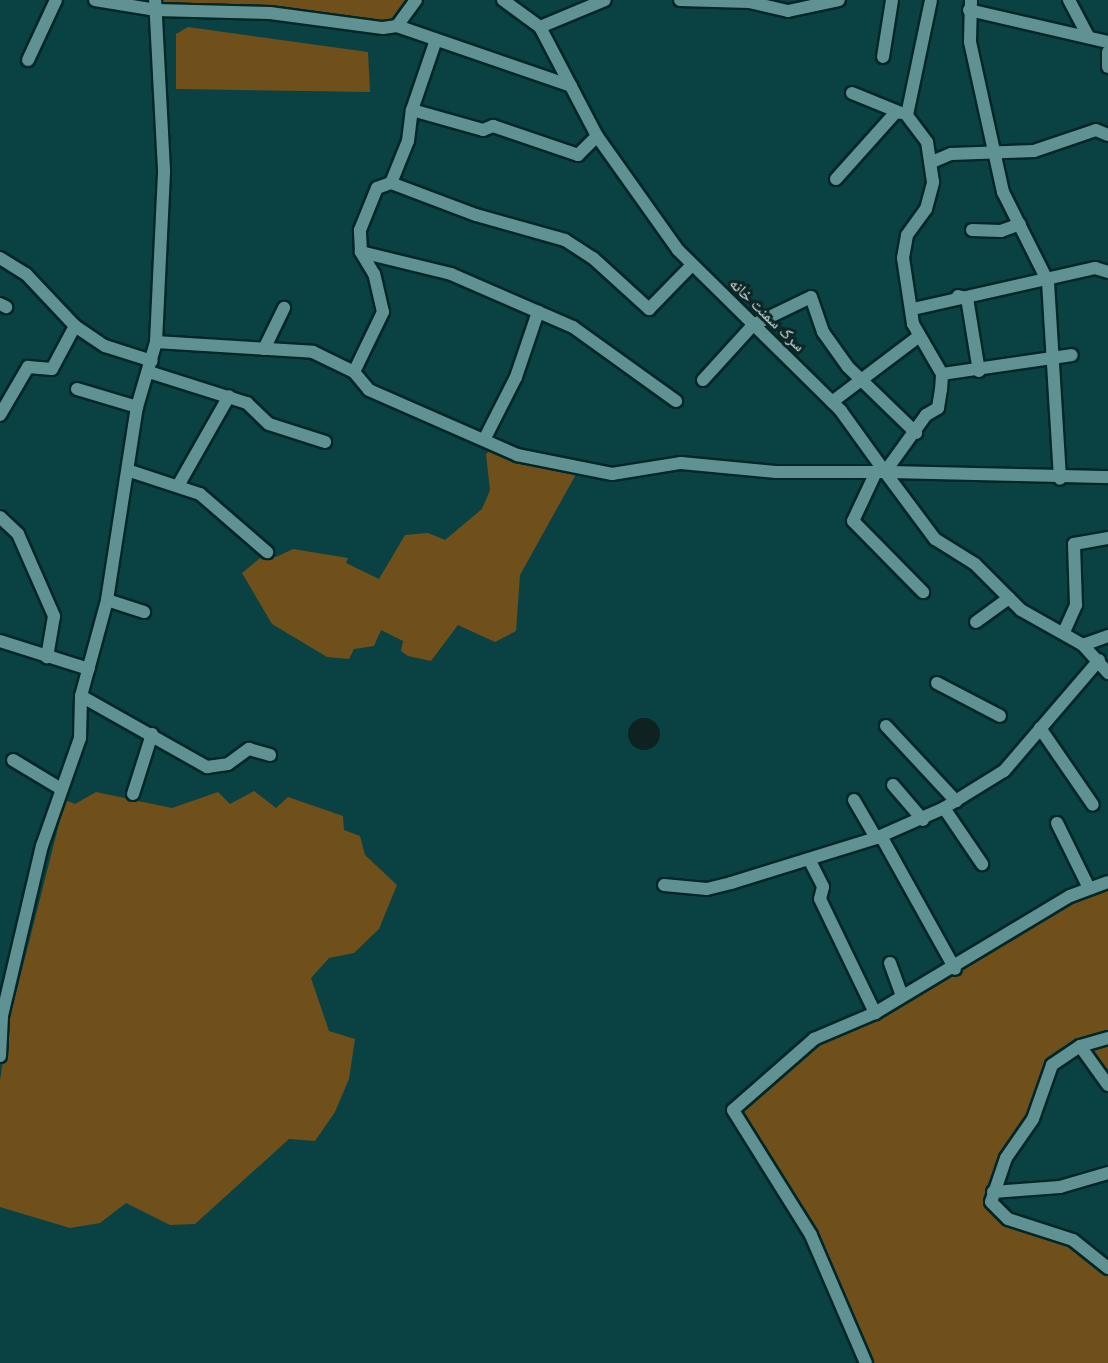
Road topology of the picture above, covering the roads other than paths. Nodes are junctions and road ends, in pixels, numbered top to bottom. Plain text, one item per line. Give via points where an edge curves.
1 (56, 0) edge
2 (95, 0) edge
3 (416, 0) edge
4 (503, 0) edge
5 (605, 0) edge
6 (680, 0) edge
7 (839, 0) edge
8 (892, 0) edge
9 (931, 0) edge
10 (1069, 0) edge
11 (155, 5) edge
12 (970, 5) edge
13 (397, 26) junction
14 (540, 27) junction
15 (1088, 36) junction
16 (436, 40) junction
17 (1108, 42) edge
18 (1108, 52) edge
19 (883, 57) dead end
20 (28, 60) dead end
21 (1108, 67) edge
22 (571, 86) junction
23 (852, 93) dead end
24 (412, 110) junction
25 (901, 114) junction
26 (1108, 135) edge
27 (597, 136) junction
28 (997, 156) junction
29 (932, 162) junction
30 (836, 179) dead end
31 (391, 183) junction
32 (1020, 224) junction
33 (972, 230) dead end
34 (361, 252) junction
35 (0, 258) edge
36 (692, 265) junction
37 (1108, 272) edge
38 (1047, 282) junction
39 (956, 296) junction
40 (284, 308) dead end
41 (913, 309) junction
42 (538, 312) junction
43 (753, 325) junction
44 (75, 326) junction
45 (918, 337) junction
46 (156, 342) junction
47 (264, 349) junction
48 (1072, 355) dead end
49 (1053, 357) junction
50 (150, 366) junction
51 (979, 371) junction
52 (354, 372) junction
53 (942, 374) junction
54 (862, 379) junction
55 (703, 380) dead end
56 (77, 389) dead end
57 (229, 396) junction
58 (676, 401) dead end
59 (832, 402) junction
60 (137, 407) junction
61 (0, 415) edge
62 (916, 433) junction
63 (484, 440) junction
64 (325, 442) dead end
65 (130, 471) junction
66 (880, 472) junction
67 (1108, 477) edge
68 (1060, 479) junction
69 (179, 483) junction
70 (0, 517) edge
71 (1108, 538) edge
72 (267, 552) dead end
73 (923, 592) dead end
74 (1009, 598) junction
75 (107, 600) junction
76 (144, 612) dead end
77 (976, 622) dead end
78 (1064, 632) junction
79 (1108, 636) edge
80 (0, 641) edge
81 (1083, 645) junction
82 (47, 657) junction
83 (1099, 660) junction
84 (89, 669) junction
85 (1108, 673) edge
86 (937, 683) dead end
87 (81, 696) junction
88 (1000, 716) dead end
89 (886, 726) dead end
90 (1040, 728) junction
91 (152, 734) junction
92 (270, 755) dead end
93 (13, 760) dead end
94 (893, 785) dead end
95 (61, 789) junction
96 (133, 794) dead end
97 (854, 800) dead end
98 (956, 801) junction
99 (1093, 805) dead end
100 (944, 808) junction
101 (923, 819) junction
102 (1057, 823) dead end
103 (878, 837) junction
104 (809, 859) junction
105 (982, 864) dead end
106 (1108, 882) edge
107 (664, 885) dead end
108 (1089, 888) junction
109 (890, 963) dead end
110 (956, 969) junction
111 (902, 996) junction
112 (875, 1013) junction
113 (1, 1016) edge
114 (1108, 1038) edge
115 (1080, 1046) junction
116 (0, 1056) edge
117 (1108, 1085) edge
118 (1108, 1173) edge
119 (993, 1192) junction
120 (1108, 1268) edge
121 (866, 1363) edge

1 - 20 street
2 - 11 street
3 - 13 street
4 - 14 street, سرک سمنت خانه
5 - 14 street
6 - 7 street via 749,2 788,11
8 - 19 street
9 - 25 street
10 - 15 street
11 - 13 street
11 - 46 street via 164,170
12 - 15 street
12 - 28 street via 970,42
13 - 16 street
14 - 22 street, سرک سمنت خانه
15 - 17 street
16 - 22 street
16 - 24 street
18 - 21 street
22 - 27 street, سرک سمنت خانه
23 - 25 street
24 - 27 street via 483,130 493,126 578,154
24 - 31 street via 408,141
25 - 29 street via 927,142
25 - 30 street
26 - 28 street via 1096,130
27 - 36 street, سرک سمنت خانه
28 - 29 street via 951,154
28 - 32 street via 1003,192
29 - 41 street via 926,209 907,235 903,258
31 - 34 street via 377,188 360,230
31 - 36 street via 524,231 565,240 593,258 649,309
32 - 33 street via 1001,231
32 - 38 street
34 - 42 street via 451,274
34 - 52 street via 374,274 383,312
35 - 44 street via 26,274
36 - 43 street, سرک سمنت خانه
37 - 38 street via 1095,268
38 - 39 street
38 - 49 street
39 - 41 street
39 - 51 street via 967,298
40 - 47 street
41 - 45 street
42 - 58 street via 573,327
42 - 63 street via 516,377
43 - 54 street via 811,297 823,332
43 - 55 street
43 - 59 street, سرک سمنت خانه
44 - 50 street via 105,346
44 - 61 street via 52,369 28,367
45 - 53 street
45 - 54 street
46 - 47 street
46 - 50 street
47 - 52 street via 313,352
48 - 49 street
49 - 51 street
49 - 68 street
50 - 57 street
50 - 60 street
51 - 53 street
52 - 63 street via 369,390
53 - 62 street via 938,408 926,415
54 - 59 street
54 - 62 street
56 - 60 street
57 - 64 street via 262,413 269,424
57 - 69 street
59 - 66 street, سرک سمنت خانه
60 - 65 street
62 - 66 street
63 - 66 street via 517,455 612,474 681,463 776,472
65 - 69 street
65 - 75 street
66 - 68 street
66 - 73 street via 853,521
66 - 74 street, سرک سمنت خانه via 935,539 975,564
67 - 68 street
69 - 72 street via 256,538
70 - 82 street via 18,534 54,615
71 - 78 street via 1074,544 1076,605
74 - 77 street
74 - 78 street, سرک سمنت خانه via 1021,610
75 - 76 street
75 - 84 street
78 - 81 street, سرک سمنت خانه
79 - 81 street
80 - 82 street
81 - 83 street, سرک سمنت خانه
82 - 84 street
83 - 85 street, سرک سمنت خانه
83 - 90 street
84 - 87 street
86 - 88 street
87 - 91 street
87 - 95 street via 80,738
89 - 98 street
90 - 98 street via 1004,771
90 - 99 street
91 - 92 street via 207,767 228,765 249,749
91 - 96 street
93 - 95 street
94 - 101 street
95 - 113 street via 42,846
97 - 103 street
98 - 100 street
100 - 101 street
100 - 105 street
101 - 103 street
102 - 108 street
103 - 104 street
103 - 110 street
104 - 107 street via 707,889
104 - 112 street via 823,887 820,899
106 - 108 street
108 - 110 street
109 - 111 street
110 - 111 street
111 - 112 street
112 - 121 street via 814,1039 733,1110 811,1235
113 - 116 street
114 - 115 street
115 - 117 street
115 - 119 street via 1052,1065 1033,1119 1006,1158
118 - 119 street via 1060,1186
119 - 120 street via 991,1202 999,1213 1050,1228

